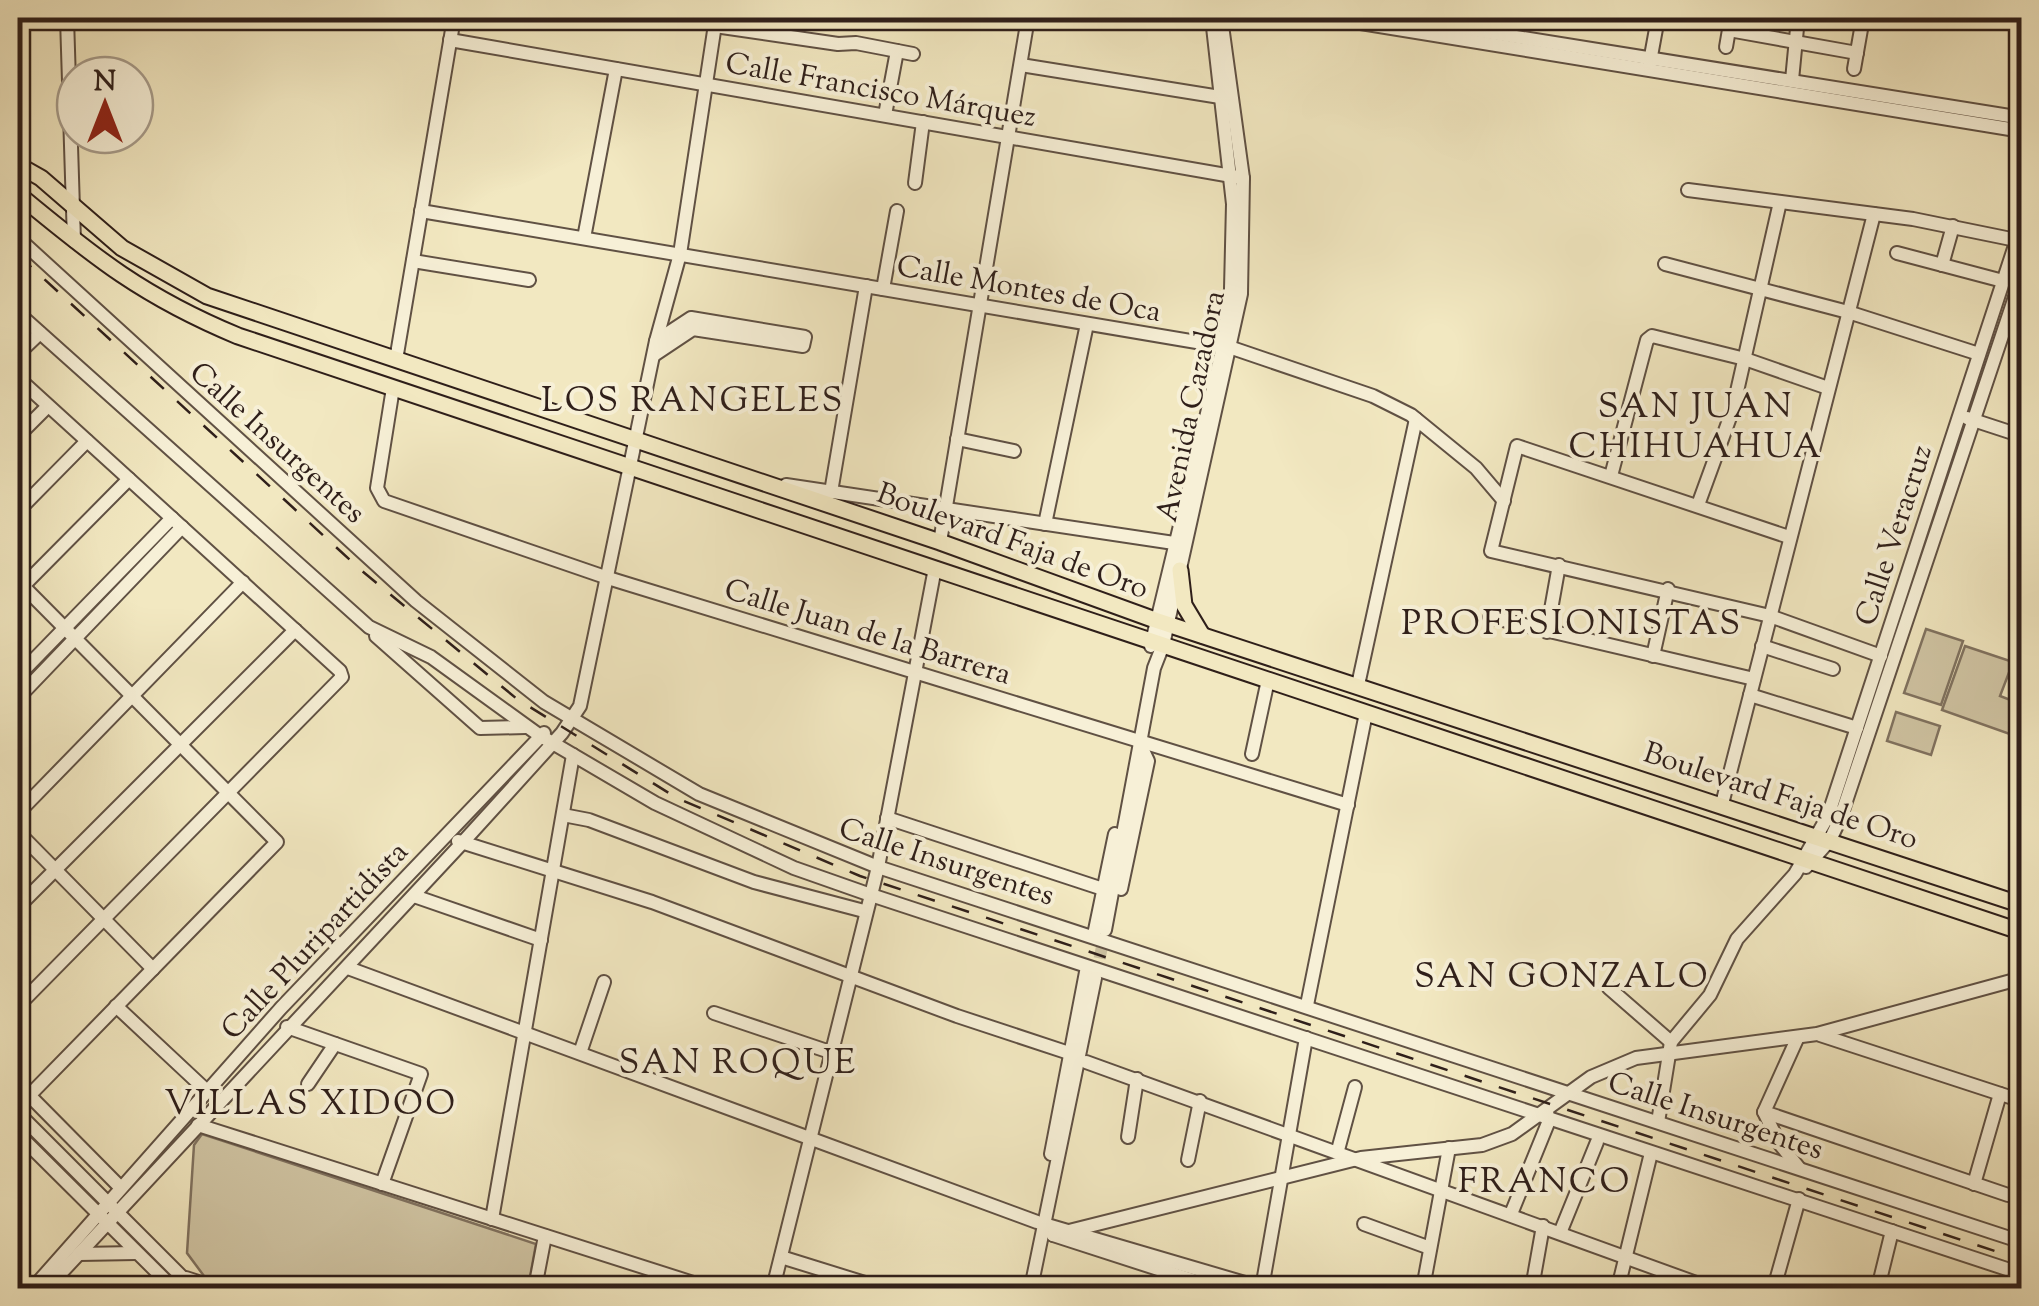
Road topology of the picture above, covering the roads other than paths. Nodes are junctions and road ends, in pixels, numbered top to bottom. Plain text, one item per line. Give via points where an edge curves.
1 (67, 18) edge
2 (454, 18) edge
3 (1028, 18) edge
4 (1212, 18) edge
5 (1222, 18) edge
6 (1330, 18) edge
7 (1398, 18) edge
8 (1658, 18) edge
9 (1863, 18) edge
10 (715, 22) edge
11 (1730, 24) edge
12 (1471, 30) edge
13 (1796, 32) edge
14 (450, 40) junction
15 (1726, 46) dead end
16 (897, 51) junction
17 (1857, 53) junction
18 (912, 54) dead end
19 (1650, 64) junction
20 (1021, 66) junction
21 (616, 68) junction
22 (1854, 69) dead end
23 (1788, 80) junction
24 (706, 84) junction
25 (1220, 97) junction
26 (886, 115) junction
27 (2022, 118) edge
28 (923, 122) junction
29 (2022, 131) edge
30 (1010, 137) junction
31 (18, 165) edge
32 (1237, 177) junction
33 (914, 183) dead end
34 (1688, 190) dead end
35 (18, 194) edge
36 (1780, 202) junction
37 (72, 205) junction
38 (422, 210) junction
39 (897, 212) dead end
40 (1874, 214) junction
41 (2022, 224) edge
42 (1953, 226) junction
43 (106, 236) junction
44 (18, 238) edge
45 (584, 238) junction
46 (2016, 240) junction
47 (74, 241) junction
48 (1897, 252) dead end
49 (680, 254) junction
50 (95, 260) junction
51 (413, 261) junction
52 (1665, 264) dead end
53 (1942, 265) junction
54 (2022, 276) edge
55 (529, 280) dead end
56 (2003, 281) junction
57 (866, 286) junction
58 (883, 289) junction
59 (1758, 289) junction
60 (980, 306) junction
61 (1848, 312) junction
62 (18, 313) edge
63 (1086, 324) junction
64 (40, 332) junction
65 (742, 332) dead end
66 (655, 348) junction
67 (1228, 348) junction
68 (18, 354) edge
69 (1979, 354) junction
70 (1745, 359) junction
71 (396, 360) junction
72 (18, 378) edge
73 (392, 388) junction
74 (1828, 388) junction
75 (48, 406) junction
76 (1958, 415) junction
77 (1416, 420) junction
78 (1974, 420) junction
79 (18, 436) edge
80 (2022, 436) edge
81 (958, 439) junction
82 (87, 441) junction
83 (635, 441) junction
84 (1014, 450) dead end
85 (630, 468) junction
86 (1610, 476) junction
87 (129, 479) junction
88 (755, 480) junction
89 (831, 492) junction
90 (1504, 501) junction
91 (1698, 504) junction
92 (945, 509) junction
93 (18, 512) edge
94 (177, 523) junction
95 (1045, 524) junction
96 (1788, 537) junction
97 (940, 542) junction
98 (1174, 544) junction
99 (1559, 565) junction
100 (935, 568) junction
101 (1180, 570) junction
102 (608, 578) junction
103 (242, 582) junction
104 (19, 586) edge
105 (1668, 589) junction
106 (1770, 616) junction
107 (1490, 617) dead end
108 (356, 618) junction
109 (1162, 622) junction
110 (64, 628) junction
111 (296, 630) junction
112 (1548, 632) junction
113 (1202, 635) junction
114 (75, 639) junction
115 (1157, 643) junction
116 (1762, 646) junction
117 (1653, 656) junction
118 (1881, 656) junction
119 (1833, 669) dead end
120 (915, 672) junction
121 (18, 676) edge
122 (1754, 679) junction
123 (1268, 680) junction
124 (1358, 686) junction
125 (1750, 695) junction
126 (132, 696) junction
127 (18, 698) edge
128 (580, 706) junction
129 (1366, 713) junction
130 (572, 721) junction
131 (1857, 728) junction
132 (533, 731) junction
133 (557, 738) junction
134 (605, 740) junction
135 (180, 744) junction
136 (1140, 744) junction
137 (1252, 754) dead end
138 (573, 755) junction
139 (1587, 760) junction
140 (1579, 784) junction
141 (230, 794) junction
142 (1722, 804) junction
143 (1348, 805) junction
144 (18, 814) edge
145 (562, 815) junction
146 (887, 818) junction
147 (18, 832) edge
148 (1824, 838) junction
149 (441, 842) junction
150 (464, 842) junction
151 (1809, 860) junction
152 (878, 867) junction
153 (55, 870) junction
154 (553, 870) junction
155 (1103, 889) junction
156 (868, 894) junction
157 (414, 896) junction
158 (2022, 905) edge
159 (18, 907) edge
160 (864, 911) junction
161 (104, 920) junction
162 (363, 922) junction
163 (2022, 932) edge
164 (377, 935) junction
165 (1103, 935) junction
166 (541, 940) junction
167 (348, 968) junction
168 (153, 969) junction
169 (1096, 973) junction
170 (848, 976) junction
171 (2022, 978) edge
172 (604, 982) dead end
173 (1609, 988) dead end
174 (1308, 1005) junction
175 (18, 1006) edge
176 (116, 1006) junction
177 (714, 1013) dead end
178 (288, 1027) junction
179 (524, 1033) junction
180 (1817, 1034) junction
181 (1306, 1038) junction
182 (1797, 1038) junction
183 (334, 1044) junction
184 (1670, 1047) junction
185 (830, 1052) junction
186 (580, 1053) junction
187 (1069, 1053) junction
188 (1086, 1062) junction
189 (1137, 1079) junction
190 (18, 1084) edge
191 (308, 1084) dead end
192 (1354, 1087) dead end
193 (208, 1092) junction
194 (1568, 1092) junction
195 (2000, 1094) junction
196 (29, 1096) junction
197 (1200, 1102) junction
198 (2022, 1102) edge
199 (18, 1110) edge
200 (1764, 1112) junction
201 (1545, 1115) junction
202 (1658, 1122) junction
203 (198, 1125) junction
204 (1288, 1132) junction
205 (18, 1134) edge
206 (809, 1136) junction
207 (1128, 1136) dead end
208 (1597, 1142) dead end
209 (1778, 1143) junction
210 (1449, 1148) junction
211 (1338, 1150) junction
212 (1651, 1153) junction
213 (1361, 1158) junction
214 (1188, 1160) dead end
215 (1770, 1160) junction
216 (1800, 1169) junction
217 (82, 1178) junction
218 (1281, 1178) junction
219 (124, 1184) junction
220 (382, 1184) junction
221 (1974, 1184) junction
222 (1050, 1186) junction
223 (1442, 1188) junction
224 (2008, 1195) dead end
225 (1799, 1200) junction
226 (1511, 1214) junction
227 (108, 1215) junction
228 (492, 1220) junction
229 (1364, 1224) dead end
230 (1543, 1226) junction
231 (1044, 1227) junction
232 (1070, 1229) junction
233 (1892, 1231) junction
234 (1560, 1233) junction
235 (545, 1236) junction
236 (2022, 1242) edge
237 (1430, 1248) junction
238 (79, 1254) junction
239 (138, 1254) junction
240 (1624, 1256) junction
241 (781, 1257) junction
242 (2022, 1274) edge
243 (177, 1282) edge
244 (1036, 1287) edge
245 (32, 1288) edge
246 (48, 1288) edge
247 (193, 1288) edge
248 (217, 1288) edge
249 (535, 1288) edge
250 (708, 1288) edge
251 (773, 1288) edge
252 (881, 1288) edge
253 (1217, 1288) edge
254 (1262, 1288) edge
255 (1423, 1288) edge
256 (1532, 1288) edge
257 (1618, 1288) edge
258 (1710, 1288) edge
259 (1774, 1288) edge
260 (1878, 1288) edge

1 - 37 street
2 - 14 street
3 - 20 street
4 - 25 street, Avenida Cazadora
5 - 32 street, Avenida Cazadora
6 - 12 street
7 - 12 street
8 - 19 street
9 - 17 street
10 - 16 street
10 - 24 street, Calle Pluripartidista
11 - 13 street
11 - 15 street
12 - 19 street
13 - 17 street
13 - 23 street
14 - 21 street, Calle Francisco Márquez
14 - 38 street
16 - 18 street
16 - 26 street
17 - 22 street
19 - 23 street
19 - 29 street
20 - 25 street
20 - 30 street
21 - 24 street, Calle Francisco Márquez
21 - 45 street
23 - 27 street
24 - 26 street, Calle Francisco Márquez
24 - 49 street, Calle Pluripartidista
25 - 32 street, Avenida Cazadora
26 - 28 street, Calle Francisco Márquez
28 - 30 street, Calle Francisco Márquez
28 - 33 street
30 - 32 street, Calle Francisco Márquez
30 - 60 street
31 - 37 main road, Boulevard Faja de Oro
32 - 67 street, Avenida Cazadora via 1244,248
34 - 36 street
35 - 47 main road, Boulevard Faja de Oro
36 - 40 street
36 - 59 street
37 - 43 main road, Boulevard Faja de Oro
37 - 47 street
38 - 45 street, Calle Montes de Oca
38 - 51 street
39 - 58 street
40 - 42 street
40 - 61 street
41 - 46 street, Calle Veracruz
42 - 46 street
42 - 53 street
43 - 50 main road
43 - 71 main road, Boulevard Faja de Oro via 208,296
44 - 130 street, Calle Insurgentes via 416,600
45 - 49 street, Calle Montes de Oca
46 - 56 street, Calle Veracruz
47 - 50 main road, Boulevard Faja de Oro
48 - 53 street
49 - 57 street, Calle Montes de Oca
49 - 66 street, Calle Pluripartidista
50 - 73 main road, Boulevard Faja de Oro via 188,315
51 - 55 street
51 - 71 street
52 - 59 street
53 - 56 street
54 - 78 street, Calle Veracruz
56 - 69 street, Calle Veracruz
57 - 58 street, Calle Montes de Oca
57 - 89 street, Calle Montes de Oca
58 - 60 street, Calle Montes de Oca
59 - 61 street
59 - 70 street
60 - 63 street, Calle Montes de Oca
60 - 81 street
61 - 69 street
61 - 74 street
62 - 64 street, Calle Insurgentes
63 - 67 street, Calle Montes de Oca
63 - 95 street
64 - 68 street
64 - 108 street, Calle Insurgentes
65 - 66 street via 692,329
66 - 83 street, Calle Pluripartidista
67 - 77 street, Calle Montes de Oca via 1373,396
67 - 98 street, Avenida Cazadora
67 - 101 street, Avenida Cazadora
69 - 76 street, Calle Veracruz
70 - 74 street
70 - 86 street via 1652,336 1646,340
70 - 91 street
71 - 83 main road, Boulevard Faja de Oro
72 - 75 street
73 - 85 main road, Boulevard Faja de Oro
73 - 102 street, Calle Juan de la Barrera via 378,496
74 - 96 street
75 - 79 street
75 - 82 street
76 - 78 street
76 - 118 street, Calle Veracruz
77 - 90 street, Calle Montes de Oca via 1476,468
77 - 124 street
78 - 80 street
78 - 148 street, Calle Veracruz
81 - 84 street
81 - 92 street
82 - 87 street
82 - 93 street
83 - 85 street, Calle Pluripartidista
83 - 88 main road, Boulevard Faja de Oro
85 - 100 main road, Boulevard Faja de Oro
85 - 102 street, Calle Pluripartidista
86 - 90 street via 1517,446
86 - 91 street
87 - 94 street
87 - 104 street
88 - 89 street
88 - 97 main road, Boulevard Faja de Oro
89 - 92 street
90 - 99 street via 1491,551
91 - 96 street
92 - 95 street
92 - 97 street
94 - 103 street
94 - 110 street
94 - 114 street
95 - 98 street
96 - 106 street
97 - 100 street via 951,556
97 - 109 main road, Boulevard Faja de Oro
98 - 109 street, Avenida Cazadora
99 - 105 street
99 - 112 street
100 - 115 main road, Boulevard Faja de Oro
100 - 120 street
101 - 109 street, Avenida Cazadora
101 - 113 main road via 1184,605
102 - 120 street, Calle Juan de la Barrera
102 - 128 street, Calle Pluripartidista
103 - 111 street
103 - 126 street
104 - 110 street
105 - 106 street
105 - 117 street
106 - 116 street
106 - 118 street
107 - 112 street
108 - 132 street, Calle Insurgentes via 431,657
108 - 132 street via 480,728
109 - 113 main road, Boulevard Faja de Oro
109 - 115 street
110 - 114 street
110 - 121 street
111 - 135 street
111 - 141 street via 342,677
112 - 117 street
113 - 124 main road, Boulevard Faja de Oro
114 - 126 street
114 - 127 street
115 - 123 main road, Boulevard Faja de Oro
115 - 136 street
116 - 119 street
116 - 122 street
117 - 122 street
118 - 131 street, Calle Veracruz
120 - 136 street, Calle Juan de la Barrera
120 - 146 street
122 - 125 street
123 - 129 main road, Boulevard Faja de Oro
123 - 137 street
124 - 139 main road, Boulevard Faja de Oro
125 - 131 street
125 - 142 street
126 - 135 street
126 - 144 street
128 - 130 street, Calle Pluripartidista
128 - 134 street
129 - 140 main road, Boulevard Faja de Oro
129 - 143 street
130 - 133 street, Calle Pluripartidista
130 - 134 street, Calle Insurgentes
131 - 148 street, Calle Veracruz
132 - 133 street, Calle Insurgentes
132 - 149 street, Calle Pluripartidista
133 - 138 street, Calle Insurgentes
133 - 150 street, Calle Pluripartidista
134 - 152 street, Calle Insurgentes via 726,807
135 - 141 street
135 - 153 street
136 - 143 street, Calle Juan de la Barrera
136 - 155 street via 1130,758
136 - 165 street
138 - 145 street
138 - 156 street, Calle Insurgentes via 689,821
139 - 140 main road
139 - 142 main road, Boulevard Faja de Oro
140 - 151 main road, Boulevard Faja de Oro
141 - 161 street
141 - 168 street via 277,842
142 - 148 main road, Boulevard Faja de Oro
143 - 174 street
145 - 154 street
145 - 160 street via 754,882
146 - 152 street
146 - 155 street
147 - 153 street
148 - 151 street, Calle Veracruz
148 - 158 main road, Boulevard Faja de Oro
149 - 150 street
149 - 162 street, Calle Pluripartidista
150 - 154 street
150 - 157 street, Calle Pluripartidista
151 - 163 main road, Boulevard Faja de Oro
151 - 184 street, Calle Veracruz via 1737,940 1710,994
152 - 156 street
152 - 165 street, Calle Insurgentes
153 - 159 street
153 - 161 street
154 - 166 street
154 - 170 street
155 - 165 street
156 - 160 street
156 - 169 street, Calle Insurgentes
157 - 164 street, Calle Pluripartidista
157 - 166 street
160 - 170 street
161 - 168 street
161 - 175 street
162 - 164 street
162 - 193 street, Calle Pluripartidista
164 - 167 street, Calle Pluripartidista
165 - 174 street, Calle Insurgentes
166 - 179 street
167 - 178 street, Calle Pluripartidista
167 - 179 street
168 - 176 street
169 - 181 street, Calle Insurgentes
169 - 187 street
169 - 188 street
169 - 222 street
170 - 185 street
170 - 187 street
171 - 180 street
172 - 186 street
173 - 184 street
174 - 194 street, Calle Insurgentes
176 - 193 street
176 - 196 street
177 - 185 street
178 - 183 street
178 - 203 street, Calle Pluripartidista
179 - 186 street
179 - 228 street
180 - 182 street
180 - 195 street
181 - 201 street, Calle Insurgentes
181 - 204 street
182 - 184 street
182 - 200 street
183 - 191 street
183 - 220 street via 421,1074
184 - 194 street via 1620,1063
184 - 202 street
185 - 206 street
186 - 206 street
187 - 222 street
188 - 189 street
188 - 222 street via 1069,1140
189 - 197 street
189 - 207 street
190 - 196 street
192 - 211 street
193 - 219 street, Calle Pluripartidista
194 - 201 street
194 - 202 street, Calle Insurgentes
195 - 198 street
195 - 221 street
196 - 199 street
196 - 219 street
197 - 204 street
197 - 214 street
199 - 217 street
200 - 209 street
200 - 221 street
201 - 210 street via 1497,1140
201 - 212 street, Calle Insurgentes
201 - 226 street
202 - 215 street, Calle Insurgentes
203 - 220 street
203 - 227 street, Calle Pluripartidista
204 - 211 street
204 - 218 street
205 - 227 street
206 - 231 street
206 - 241 street
208 - 234 street
209 - 215 street
209 - 216 street
210 - 213 street
210 - 223 street
211 - 213 street
212 - 225 street, Calle Insurgentes
212 - 240 street
213 - 218 street
213 - 223 street
215 - 216 street, Calle Insurgentes
216 - 236 street, Calle Insurgentes
217 - 219 street
217 - 227 street
218 - 232 street
218 - 254 street
219 - 227 street, Calle Pluripartidista
220 - 228 street
221 - 224 street
222 - 231 street
223 - 226 street
223 - 237 street
225 - 233 street, Calle Insurgentes
225 - 259 street
226 - 230 street
227 - 238 street, Calle Pluripartidista
227 - 239 street
227 - 243 street
227 - 245 street, Calle Pluripartidista
228 - 235 street
229 - 237 street
230 - 234 street
230 - 256 street
231 - 232 street
231 - 244 street
231 - 253 street
232 - 254 street
233 - 242 street, Calle Insurgentes
233 - 260 street
234 - 240 street
235 - 249 street
235 - 250 street
237 - 255 street
238 - 239 street
238 - 246 street, Calle Pluripartidista
239 - 243 street
240 - 257 street
240 - 258 street
241 - 251 street
241 - 252 street
243 - 247 street
243 - 248 street

